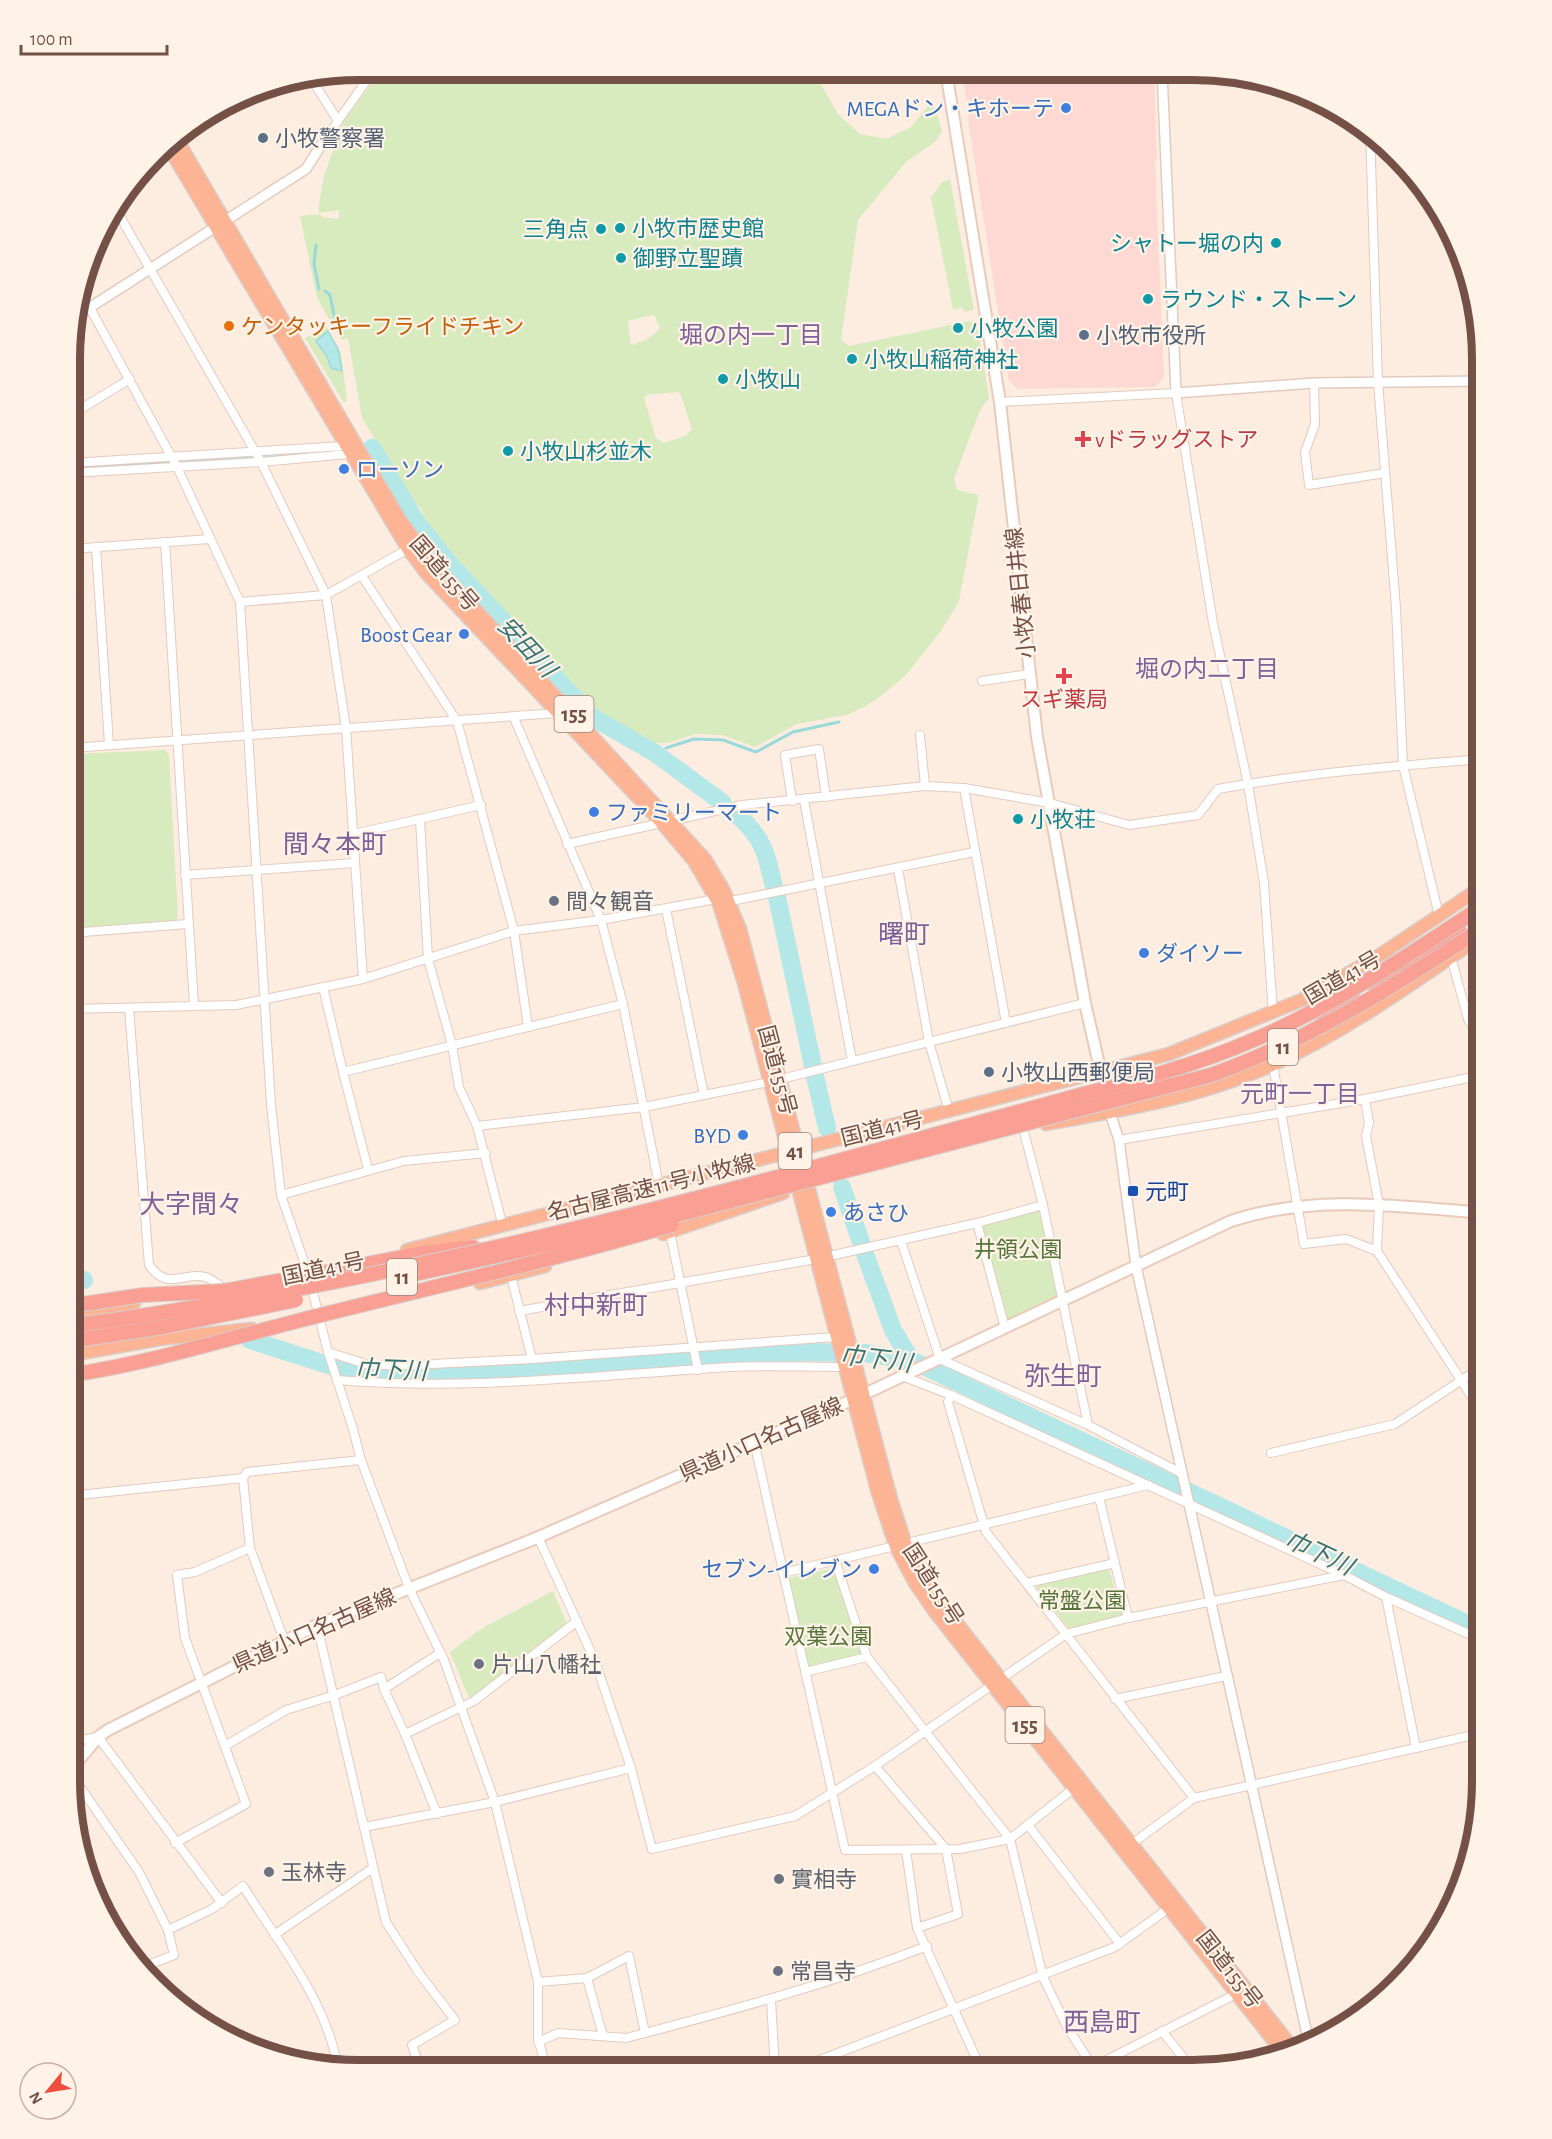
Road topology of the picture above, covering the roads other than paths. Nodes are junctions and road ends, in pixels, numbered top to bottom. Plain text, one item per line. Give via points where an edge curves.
1 (367, 80) edge
2 (947, 80) edge
3 (1162, 80) edge
4 (314, 83) edge
5 (337, 119) junction
6 (325, 139) joint
7 (1370, 143) edge
8 (179, 144) edge
9 (172, 151) edge
10 (119, 215) edge
11 (221, 224) junction
12 (149, 270) junction
13 (90, 308) junction
14 (84, 312) edge
15 (130, 379) junction
16 (1472, 381) edge
17 (1378, 382) junction
18 (1314, 383) junction
19 (1176, 393) junction
20 (1000, 402) junction
21 (80, 410) edge
22 (346, 450) junction
23 (255, 451) junction
24 (171, 457) junction
25 (94, 462) junction
26 (261, 462) junction
27 (81, 463) joint
28 (177, 467) junction
29 (94, 472) junction
30 (82, 473) joint
31 (1385, 473) junction
32 (210, 539) junction
33 (165, 543) junction
34 (96, 547) junction
35 (80, 548) edge
36 (408, 549) junction
37 (362, 576) junction
38 (326, 595) junction
39 (240, 602) junction
40 (1029, 674) junction
41 (982, 681) dead end
42 (558, 713) junction
43 (514, 718) junction
44 (457, 721) junction
45 (346, 728) junction
46 (249, 735) junction
47 (920, 735) dead end
48 (176, 739) junction
49 (109, 744) junction
50 (80, 747) edge
51 (1472, 760) edge
52 (1403, 765) junction
53 (1248, 784) junction
54 (925, 786) junction
55 (964, 788) junction
56 (826, 797) junction
57 (804, 800) junction
58 (792, 801) junction
59 (1050, 803) junction
60 (481, 805) junction
61 (420, 820) junction
62 (666, 821) junction
63 (354, 834) junction
64 (567, 844) junction
65 (974, 852) junction
66 (355, 863) junction
67 (898, 869) junction
68 (257, 871) junction
69 (185, 875) junction
70 (820, 883) junction
71 (1472, 894) edge
72 (721, 901) junction
73 (666, 909) junction
74 (1472, 913) edge
75 (1439, 916) junction
76 (601, 920) junction
77 (1472, 921) edge
78 (188, 924) junction
79 (514, 931) junction
80 (80, 932) edge
81 (1472, 934) edge
82 (1472, 943) edge
83 (1451, 957) junction
84 (428, 959) junction
85 (363, 979) junction
86 (323, 987) junction
87 (266, 999) junction
88 (1085, 1003) junction
89 (623, 1004) junction
90 (194, 1005) junction
91 (129, 1008) junction
92 (80, 1009) edge
93 (1273, 1013) junction
94 (1006, 1023) junction
95 (1472, 1026) edge
96 (528, 1027) junction
97 (929, 1042) junction
98 (452, 1045) junction
99 (852, 1061) junction
100 (1273, 1065) junction
101 (343, 1072) junction
102 (1101, 1074) junction
103 (1472, 1077) edge
104 (775, 1081) junction
105 (704, 1095) junction
106 (1365, 1099) junction
107 (645, 1107) junction
108 (949, 1112) junction
109 (1060, 1112) junction
110 (1110, 1113) junction
111 (1282, 1114) junction
112 (477, 1126) junction
113 (1023, 1128) junction
114 (1119, 1140) junction
115 (793, 1151) junction
116 (486, 1153) junction
117 (368, 1169) junction
118 (659, 1185) junction
119 (802, 1187) junction
120 (281, 1195) junction
121 (732, 1200) junction
122 (1042, 1204) junction
123 (1379, 1204) junction
124 (1296, 1206) junction
125 (1472, 1212) edge
126 (976, 1223) junction
127 (502, 1227) junction
128 (670, 1232) junction
129 (901, 1241) junction
130 (508, 1244) junction
131 (1377, 1251) junction
132 (822, 1258) junction
133 (1136, 1266) junction
134 (308, 1273) junction
135 (511, 1276) junction
136 (681, 1281) junction
137 (222, 1287) junction
138 (1063, 1301) junction
139 (80, 1304) edge
140 (519, 1311) junction
141 (80, 1312) edge
142 (320, 1321) junction
143 (80, 1324) edge
144 (1005, 1328) junction
145 (80, 1340) edge
146 (841, 1342) junction
147 (695, 1348) junction
148 (328, 1352) junction
149 (80, 1353) edge
150 (532, 1359) junction
151 (940, 1359) junction
152 (847, 1363) junction
153 (698, 1370) junction
154 (80, 1373) edge
155 (1472, 1374) edge
156 (902, 1376) junction
157 (337, 1380) junction
158 (1461, 1381) junction
159 (951, 1395) junction
160 (859, 1396) junction
161 (1472, 1398) edge
162 (1088, 1425) junction
163 (754, 1441) junction
164 (1270, 1453) dead end
165 (360, 1461) junction
166 (1181, 1473) junction
167 (243, 1478) junction
168 (1148, 1485) junction
169 (80, 1495) edge
170 (1099, 1497) junction
171 (1188, 1504) junction
172 (984, 1527) junction
173 (538, 1537) junction
174 (901, 1546) junction
175 (250, 1548) junction
176 (835, 1560) junction
177 (1114, 1563) junction
178 (783, 1573) junction
179 (1344, 1575) junction
180 (1027, 1583) junction
181 (409, 1588) junction
182 (1386, 1597) junction
183 (1210, 1604) junction
184 (1128, 1618) junction
185 (577, 1621) junction
186 (317, 1625) junction
187 (1066, 1634) junction
188 (1472, 1636) edge
189 (284, 1640) junction
190 (440, 1653) junction
191 (867, 1658) junction
192 (805, 1672) junction
193 (1226, 1676) junction
194 (996, 1680) junction
195 (203, 1681) junction
196 (384, 1689) junction
197 (335, 1695) junction
198 (1114, 1699) junction
199 (460, 1706) junction
200 (926, 1731) junction
201 (405, 1734) junction
202 (1472, 1735) edge
203 (98, 1737) junction
204 (80, 1740) edge
205 (225, 1746) junction
206 (1416, 1748) junction
207 (80, 1758) edge
208 (875, 1766) junction
209 (631, 1768) junction
210 (1251, 1786) junction
211 (80, 1787) edge
212 (1074, 1788) junction
213 (832, 1794) junction
214 (1194, 1798) junction
215 (495, 1802) junction
216 (437, 1814) junction
217 (1028, 1825) junction
218 (364, 1827) junction
219 (1010, 1839) junction
220 (175, 1843) junction
221 (1128, 1847) junction
222 (946, 1849) junction
223 (906, 1850) junction
224 (373, 1868) junction
225 (222, 1903) junction
226 (1169, 1908) junction
227 (917, 1928) junction
228 (168, 1929) junction
229 (274, 1935) junction
230 (1120, 1944) junction
231 (927, 1946) junction
232 (149, 1965) edge
233 (1043, 1977) junction
234 (586, 1978) junction
235 (538, 1982) junction
236 (1236, 1994) junction
237 (771, 2000) junction
238 (955, 2010) junction
239 (1162, 2031) junction
240 (645, 2032) junction
241 (1307, 2035) edge
242 (603, 2036) junction
243 (538, 2042) junction
244 (1289, 2043) edge
245 (1278, 2046) edge
246 (336, 2059) edge
247 (417, 2060) edge
248 (544, 2060) edge
249 (774, 2060) edge
250 (820, 2060) edge
251 (977, 2060) edge
252 (1087, 2060) edge
253 (1109, 2060) edge
254 (1184, 2060) edge

1 - 5 street
2 - 20 main road, 小牧春日井線
3 - 19 street
4 - 5 street
5 - 6 street
6 - 11 street via 306,169
7 - 17 street
8 - 11 highway, 国道155号 / 155
9 - 11 highway, 国道155号 / 155
10 - 12 street
11 - 12 street
11 - 22 highway, 国道155号 / 155
11 - 62 highway, 国道155号 / 155 via 400,520 429,558
12 - 13 street
12 - 23 street
13 - 14 street
13 - 15 street
15 - 21 street
15 - 24 street
16 - 17 street
17 - 18 street
17 - 31 street
18 - 19 street
18 - 31 street via 1315,424 1305,452 1310,485
19 - 20 street
19 - 53 street via 1213,623
20 - 40 main road, 小牧春日井線
22 - 23 street
22 - 26 street
22 - 36 highway, 国道155号 / 155
23 - 24 street
23 - 26 street
24 - 25 street
24 - 28 street
25 - 27 street
25 - 29 street
26 - 28 street
26 - 38 street
27 - 30 street
28 - 29 street
28 - 32 street
29 - 30 street
31 - 52 street
32 - 33 street
32 - 39 street
33 - 34 street
33 - 48 street
34 - 35 street
34 - 49 street
36 - 37 street
36 - 42 highway, 国道155号 / 155
37 - 38 street
37 - 44 street
38 - 39 street
38 - 45 street
39 - 46 street
40 - 41 street
40 - 59 main road, 小牧春日井線
42 - 43 street
42 - 62 highway, 国道155号 / 155
43 - 44 street
43 - 64 street
44 - 45 street
44 - 60 street
45 - 46 street
45 - 63 street
46 - 48 street
46 - 68 street
47 - 54 street
48 - 49 street
48 - 69 street
49 - 50 street
51 - 52 street
52 - 53 street
52 - 75 street
53 - 59 street via 1218,789 1198,815 1129,825
53 - 93 street via 1267,907
54 - 55 street
54 - 56 street
55 - 59 street
55 - 65 street
56 - 57 street
56 - 58 street via 819,749 785,754
57 - 58 street
57 - 70 street
58 - 62 street via 742,805
59 - 88 main road, 小牧春日井線
60 - 61 street
60 - 79 street
61 - 63 street
61 - 84 street
62 - 64 street
62 - 72 highway, 国道155号 / 155 via 705,859
63 - 66 street
64 - 76 street
65 - 67 street
65 - 94 street
66 - 68 street
66 - 85 street
67 - 70 street
67 - 97 street
68 - 69 street
68 - 87 street
69 - 78 street
70 - 72 street
70 - 99 street
71 - 75 highway, 国道41号 / 41
72 - 73 street
72 - 104 highway, 国道155号 / 155 via 740,929
73 - 76 street
73 - 105 street
74 - 130 highway, 名古屋高速11号小牧線 / 11, bridge via 1318,1009 1208,1058 813,1168
75 - 93 highway, 国道41号 / 41 via 1380,955
76 - 79 street
76 - 89 street
77 - 109 highway, bridge via 1410,963 1269,1045 1202,1071
78 - 80 street
78 - 90 street
79 - 84 street
79 - 96 street
81 - 109 highway, 名古屋高速11号小牧線 / 11, bridge via 1369,1002 1257,1059 1150,1093
82 - 83 highway, 国道41号 / 41
83 - 95 street
83 - 100 highway, 国道41号 / 41 via 1345,1027
84 - 85 street
84 - 98 street
85 - 86 street
86 - 87 street
86 - 101 street
87 - 90 street via 236,1005
87 - 120 street via 271,1105
88 - 94 street
88 - 102 main road, 小牧春日井線
89 - 96 street
89 - 107 street
90 - 91 street
91 - 92 street
91 - 137 street via 149,1266 156,1275 173,1280 205,1277
93 - 102 highway, 国道41号 / 41 via 1169,1054
94 - 97 street
96 - 98 street
97 - 99 street
97 - 108 street
98 - 101 street
98 - 112 street via 459,1087
99 - 104 street
100 - 110 highway, 国道41号 / 41 via 1165,1102
100 - 111 street
101 - 117 street
102 - 108 highway, 国道41号 / 41
102 - 110 main road, 小牧春日井線
103 - 106 street
104 - 105 street
104 - 115 highway, 国道155号 / 155
105 - 107 street
106 - 111 street
106 - 123 street via 1369,1123 1366,1136
107 - 112 street
107 - 118 street
108 - 115 highway, 国道41号 / 41
109 - 121 highway, 名古屋高速11号小牧線 / 11, bridge
110 - 113 highway, 国道41号 / 41
110 - 114 street
111 - 114 street
111 - 124 street
112 - 116 street
113 - 119 highway, 国道41号 / 41
113 - 122 street
114 - 133 street
115 - 118 highway, 国道41号 / 41
115 - 119 highway, 国道155号 / 155
116 - 117 street via 404,1161
116 - 127 street
117 - 120 street
118 - 127 highway, 国道41号 / 41
119 - 128 highway, 国道41号 / 41
119 - 132 highway, 国道155号 / 155
120 - 134 street
121 - 145 highway, 11, bridge via 360,1286 163,1328
121 - 154 highway, bridge via 699,1217 586,1251 303,1319 152,1361
122 - 126 street
122 - 138 street
123 - 124 main road, 県道小口名古屋線
123 - 125 main road, 県道小口名古屋線
123 - 131 street
124 - 131 street via 1304,1244 1346,1239
124 - 133 main road, 県道小口名古屋線 via 1231,1221
126 - 129 street
126 - 144 street
127 - 134 highway, 国道41号 / 41
128 - 135 highway, 国道41号 / 41
128 - 136 street
129 - 132 street
129 - 151 street
130 - 139 highway, bridge via 422,1253 243,1288 143,1295
130 - 143 highway, 名古屋高速11号小牧線 / 11, bridge via 305,1289
131 - 158 street
132 - 136 street
132 - 146 highway, 国道155号 / 155
133 - 138 main road, 県道小口名古屋線
133 - 166 street
134 - 137 highway, 国道41号 / 41
134 - 142 street
135 - 140 street
135 - 142 highway, 国道41号 / 41
136 - 140 street
136 - 147 street
137 - 141 highway, 国道41号 / 41
138 - 144 main road, 県道小口名古屋線
138 - 162 street
140 - 150 street
142 - 148 street
142 - 149 highway, 国道41号 / 41 via 160,1339
144 - 151 main road, 県道小口名古屋線
146 - 147 street
146 - 152 highway, 国道155号 / 155
147 - 150 street
147 - 153 street
148 - 150 street via 369,1365
148 - 157 street
151 - 156 main road, 県道小口名古屋線
151 - 162 street
152 - 153 street
152 - 160 highway, 国道155号 / 155
153 - 157 street via 419,1384
155 - 158 street
156 - 159 street
156 - 160 main road, 県道小口名古屋線
157 - 165 street
158 - 161 street
158 - 164 street via 1395,1424
159 - 168 street
159 - 172 street via 948,1402
160 - 163 main road, 県道小口名古屋線
160 - 174 highway, 国道155号 / 155 via 878,1493
162 - 166 street
163 - 173 main road, 県道小口名古屋線
163 - 178 street
165 - 167 street via 247,1472
165 - 181 street
166 - 171 street
167 - 169 street
167 - 175 street
168 - 170 street
168 - 171 street
170 - 172 street
170 - 177 street
171 - 179 street
171 - 183 street
172 - 174 street
172 - 180 street
173 - 181 main road, 県道小口名古屋線
173 - 185 street
174 - 176 street
174 - 194 highway, 国道155号 / 155 via 922,1593
175 - 189 street
175 - 195 street via 195,1572 177,1575 185,1638
176 - 178 street
176 - 191 street
177 - 180 street
177 - 184 street
178 - 192 street
179 - 182 street
179 - 183 street
180 - 187 street
181 - 186 main road, 県道小口名古屋線
181 - 190 street
182 - 188 street
182 - 206 street
183 - 184 street
183 - 193 street
184 - 187 street
185 - 199 street via 474,1701
185 - 209 street via 595,1661
186 - 189 main road, 県道小口名古屋線
186 - 197 street
187 - 194 street
187 - 198 street
189 - 195 main road, 県道小口名古屋線
190 - 196 street
190 - 199 street
191 - 192 street
191 - 200 street
192 - 213 street
193 - 198 street
193 - 210 street
194 - 200 street
194 - 212 highway, 国道155号 / 155
194 - 221 highway, 国道155号 / 155
195 - 203 main road, 県道小口名古屋線
195 - 205 street
196 - 197 street via 381,1677
196 - 201 street
197 - 205 street via 286,1710
197 - 218 street
198 - 214 street
199 - 201 street
199 - 215 street
200 - 208 street
200 - 219 street
201 - 216 street
202 - 206 street
203 - 204 street
203 - 207 main road, 県道小口名古屋線
203 - 220 street
205 - 220 street via 246,1804
206 - 210 street
208 - 213 street
208 - 222 street
209 - 213 street via 652,1849 795,1816
209 - 215 street
210 - 214 street
210 - 241 street
211 - 228 street via 139,1872
212 - 217 street
212 - 221 highway, 国道155号 / 155
213 - 223 street via 845,1850
214 - 221 street
215 - 216 street
215 - 235 street
216 - 218 street
217 - 219 street
217 - 230 street
218 - 224 street
219 - 222 street
219 - 233 street
220 - 225 street
221 - 226 highway, 国道155号 / 155
221 - 244 highway, 国道155号 / 155
222 - 223 street
222 - 227 street via 957,1914
223 - 227 street
224 - 229 street
224 - 247 street via 386,1922 455,2020 412,2045
225 - 228 street
225 - 229 street via 243,1886
226 - 230 street
226 - 236 highway, 国道155号 / 155
227 - 231 street
228 - 232 street via 174,1955
229 - 246 street via 323,2014
230 - 233 street
231 - 237 street
231 - 238 street
233 - 238 street
233 - 252 street
234 - 235 street
234 - 240 street via 629,1956
234 - 242 street
235 - 243 street
236 - 239 street
236 - 245 highway, 国道155号 / 155
237 - 240 street
237 - 249 street
238 - 250 street
238 - 251 street
239 - 253 street
239 - 254 street
240 - 242 street via 626,2038
242 - 243 street via 558,2033
243 - 248 street

